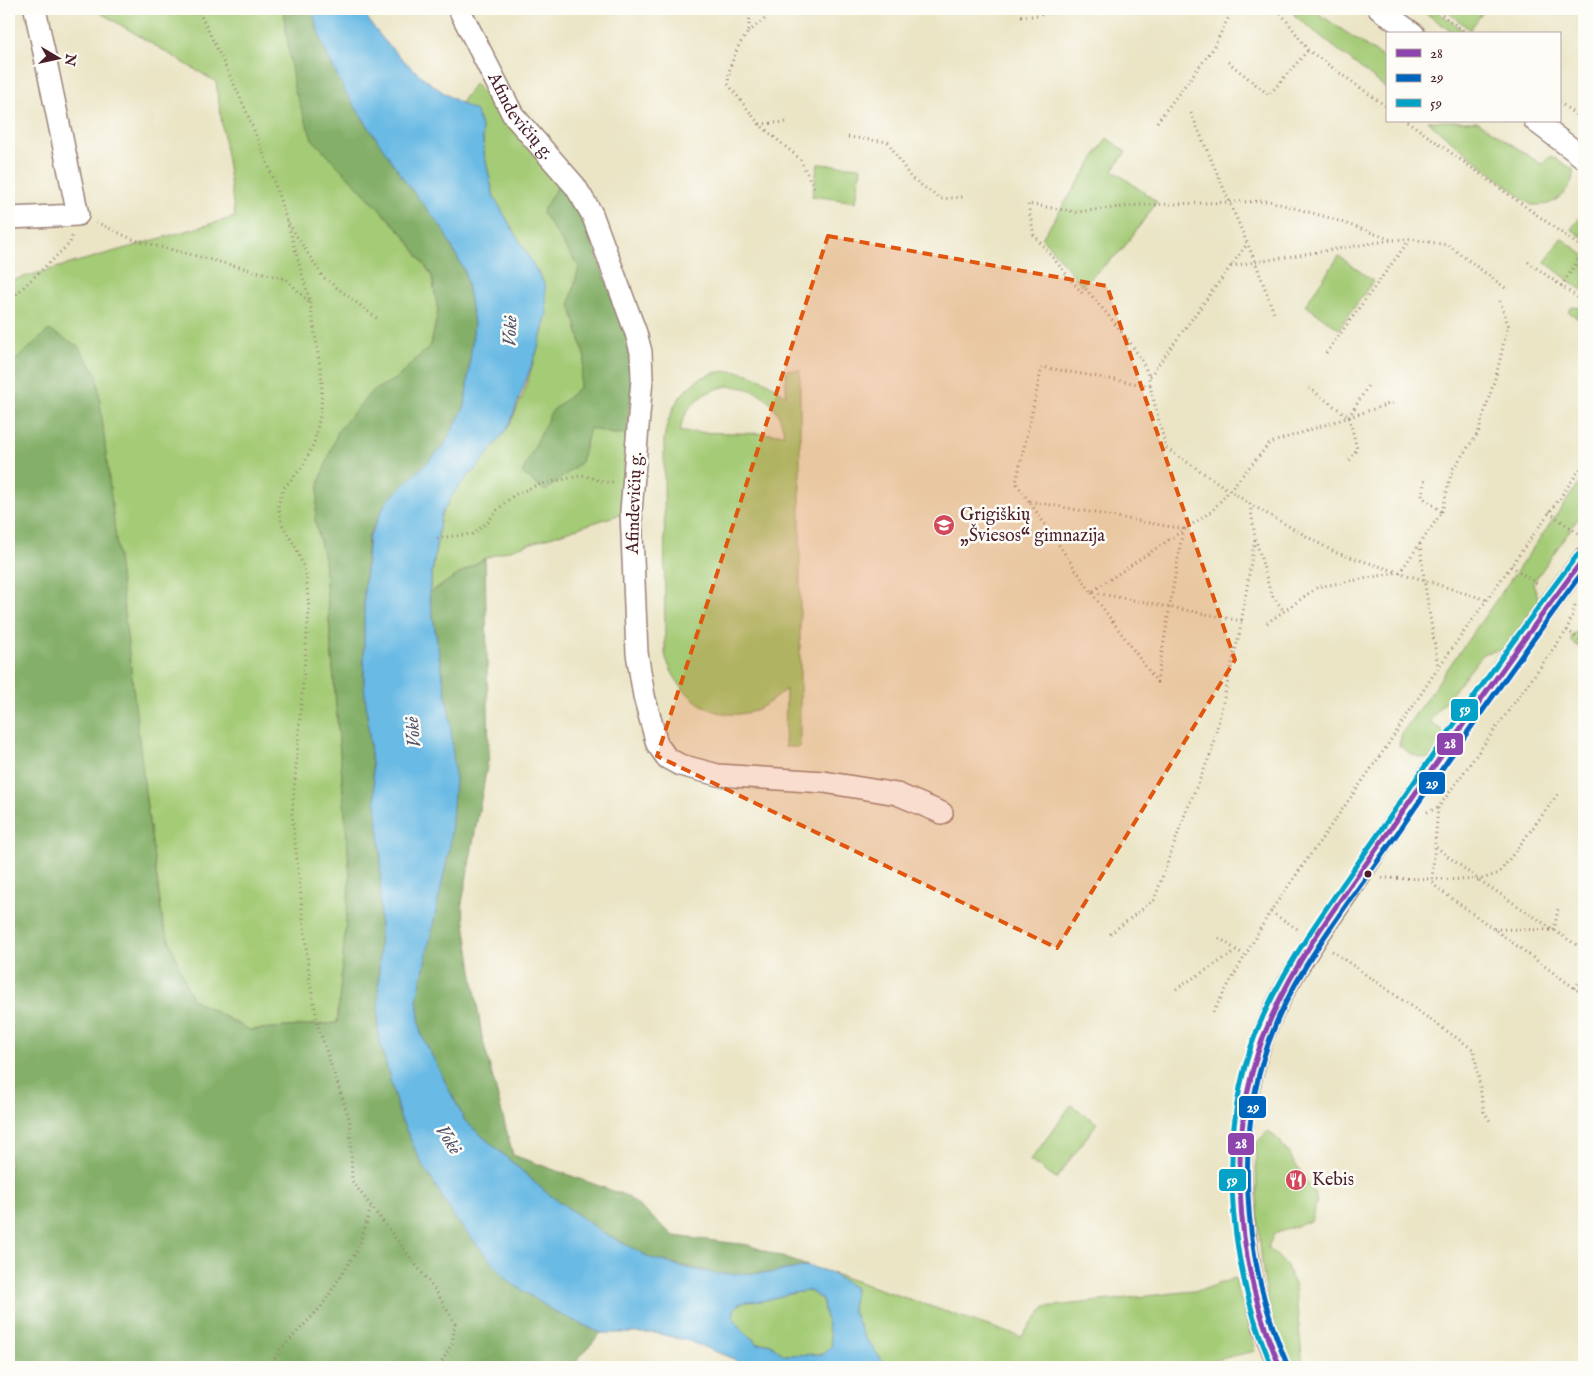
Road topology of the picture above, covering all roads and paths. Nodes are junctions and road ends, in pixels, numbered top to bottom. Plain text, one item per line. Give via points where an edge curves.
1 (35, 9) edge
2 (194, 9) edge
3 (459, 9) edge
4 (600, 9) edge
5 (751, 9) edge
6 (770, 9) edge
7 (1059, 9) edge
8 (1233, 9) edge
9 (1278, 9) edge
10 (1379, 9) edge
11 (1434, 9) edge
12 (561, 13) dead end
13 (1021, 16) dead end
14 (748, 32) junction
15 (1411, 32) edge
16 (1465, 32) edge
17 (1308, 50) junction
18 (1228, 62) dead end
19 (1560, 103) edge
20 (1386, 106) edge
21 (1191, 114) dead end
22 (1584, 121) edge
23 (787, 122) dead end
24 (1157, 122) dead end
25 (1408, 122) edge
26 (1536, 122) edge
27 (759, 124) junction
28 (848, 137) dead end
29 (1584, 158) edge
30 (814, 188) dead end
31 (963, 197) dead end
32 (1230, 201) junction
33 (78, 215) junction
34 (9, 218) edge
35 (287, 221) junction
36 (1410, 239) junction
37 (1392, 240) junction
38 (1247, 244) junction
39 (1584, 250) edge
40 (1255, 261) junction
41 (1528, 262) dead end
42 (1231, 266) junction
43 (1561, 286) junction
44 (1086, 289) dead end
45 (1508, 290) dead end
46 (1082, 293) dead end
47 (1500, 300) dead end
48 (9, 301) edge
49 (310, 302) junction
50 (1584, 302) edge
51 (1274, 316) dead end
52 (378, 320) dead end
53 (1326, 353) dead end
54 (1150, 376) junction
55 (1369, 384) dead end
56 (1150, 386) junction
57 (1309, 388) dead end
58 (1395, 402) dead end
59 (1349, 417) junction
60 (1349, 460) dead end
61 (1584, 464) edge
62 (1425, 477) dead end
63 (633, 485) junction
64 (1230, 490) junction
65 (1029, 501) junction
66 (1250, 504) junction
67 (1442, 512) junction
68 (1550, 512) junction
69 (1183, 529) junction
70 (437, 538) dead end
71 (1255, 538) junction
72 (1584, 538) edge
73 (1420, 544) junction
74 (1584, 558) edge
75 (1511, 566) junction
76 (1400, 572) junction
77 (1423, 580) junction
78 (1091, 592) junction
79 (1556, 596) junction
80 (1486, 600) junction
81 (1576, 602) dead end
82 (1170, 608) junction
83 (1284, 611) junction
84 (1242, 621) junction
85 (1267, 623) dead end
86 (1567, 630) junction
87 (1584, 643) edge
88 (1438, 668) junction
89 (1558, 794) dead end
90 (942, 813) dead end
91 (1435, 847) junction
92 (1359, 876) junction
93 (1432, 880) junction
94 (1478, 880) junction
95 (1558, 909) dead end
96 (1270, 912) junction
97 (1293, 927) dead end
98 (1493, 929) junction
99 (1554, 930) junction
100 (1110, 934) dead end
101 (1219, 938) dead end
102 (1328, 949) dead end
103 (1238, 950) junction
104 (1584, 950) edge
105 (1244, 955) junction
106 (1584, 977) edge
107 (1574, 988) junction
108 (1176, 989) dead end
109 (1584, 995) edge
110 (1213, 1012) dead end
111 (1490, 1121) dead end
112 (371, 1207) junction
113 (269, 1367) edge
114 (439, 1367) edge
115 (1280, 1367) edge

1 - 33 street
2 - 35 path via 201,16 242,101
3 - 63 street, Afindevičių g. via 513,115 575,186 592,214 619,286 636,333 642,379
4 - 12 path
5 - 14 path
6 - 14 path via 765,19
7 - 13 path via 1037,16
8 - 24 path via 1212,50
9 - 17 path
10 - 15 street
11 - 16 path
14 - 27 path via 730,67 728,84
17 - 18 path via 1269,95
17 - 20 path
19 - 22 path
21 - 32 path
23 - 27 path
25 - 39 path
26 - 29 street
27 - 30 path via 800,159
28 - 31 path via 888,142 911,178 941,199
32 - 37 path via 1269,201
32 - 38 path
32 - 46 path via 1076,212 1028,204 1034,235
33 - 34 street
33 - 48 path via 70,243
33 - 49 path via 134,240 286,279
35 - 49 path
35 - 52 path via 323,277
36 - 37 path
36 - 45 path via 1448,245
36 - 53 path
37 - 40 path
38 - 40 path
38 - 42 path
39 - 43 path
40 - 42 path
40 - 51 path
41 - 43 path
42 - 54 path
43 - 50 path
44 - 54 path via 1134,350
47 - 67 path via 1508,325 1497,372 1478,434 1452,470
49 - 112 path via 322,379 322,412 314,443 303,466 283,489 278,505 282,524 306,574 309,610 292,814 310,983 319,1029 350,1121 352,1181
54 - 56 path
55 - 59 path
56 - 64 path via 1166,448
56 - 65 path via 1042,367 1016,483
57 - 59 path
58 - 59 path
59 - 60 path via 1357,449
59 - 64 path via 1270,443
61 - 68 path
62 - 67 path via 1422,497
63 - 70 path via 602,482 584,475 537,484 514,495 472,534
63 - 90 street, Afindevičių g. via 631,511 637,652 652,731 667,758 680,765 718,775 824,782 897,794
64 - 66 path
64 - 69 path via 1212,510
65 - 69 path
65 - 78 path
66 - 71 path
66 - 76 path via 1334,552
67 - 73 path
68 - 72 path
68 - 75 path
69 - 78 path
69 - 82 path
71 - 83 path via 1271,594
71 - 84 path
73 - 76 path
73 - 77 path
74 - 79 street
75 - 79 path
75 - 80 path
76 - 77 path
76 - 83 path via 1318,587
77 - 80 path
77 - 88 path
78 - 82 path
78 - 82 path via 1157,682
79 - 92 street
80 - 88 path
81 - 86 path
82 - 84 path
83 - 85 path
84 - 100 path via 1211,753 1154,900
86 - 87 path
86 - 91 path via 1438,808
88 - 96 path
89 - 94 path via 1499,874
91 - 93 path
91 - 94 path
92 - 93 path
92 - 115 street via 1274,1009 1262,1041 1242,1129 1244,1222 1255,1294 1270,1348
93 - 94 path
93 - 98 path via 1435,886
94 - 99 path
95 - 99 path
96 - 97 path
96 - 105 path
98 - 99 path
98 - 107 path
99 - 104 path
101 - 103 path
102 - 111 path via 1474,1050 1484,1112
103 - 105 path
103 - 108 path
105 - 110 path
106 - 107 path
107 - 109 path
112 - 113 path via 358,1249 321,1307 280,1350
112 - 114 path via 438,1294 455,1324 452,1343

